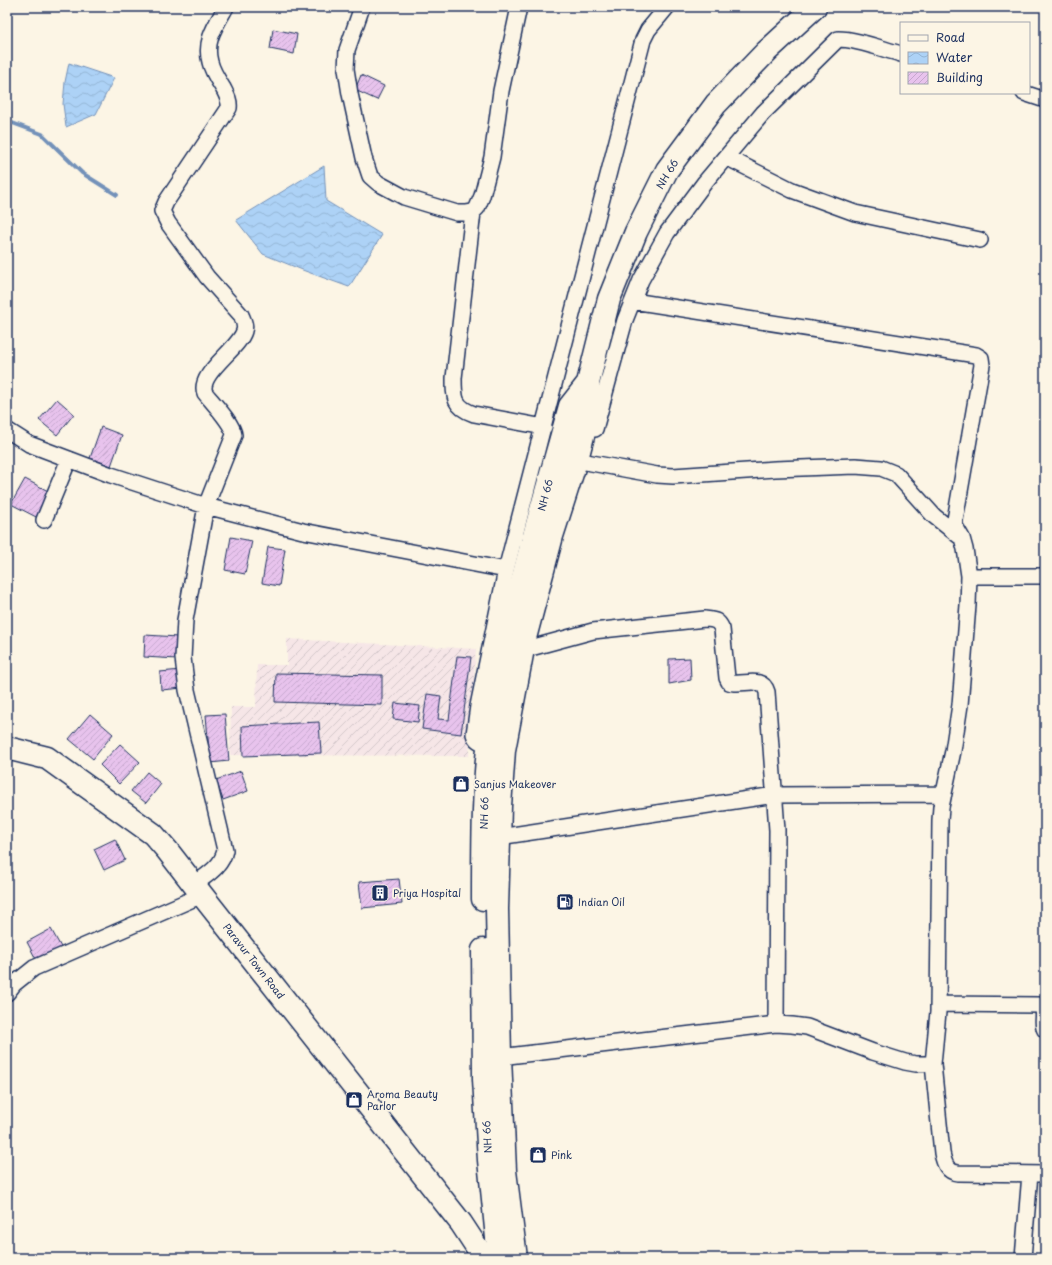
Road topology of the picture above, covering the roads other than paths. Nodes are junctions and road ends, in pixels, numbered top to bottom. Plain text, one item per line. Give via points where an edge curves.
1 (226, 7) edge
2 (362, 7) edge
3 (519, 7) edge
4 (667, 7) edge
5 (815, 7) edge
6 (900, 54) edge
7 (1027, 94) edge
8 (1045, 100) edge
9 (726, 157) junction
10 (473, 212) junction
11 (980, 240) dead end
12 (633, 301) junction
13 (588, 383) junction
14 (544, 427) junction
15 (7, 430) edge
16 (68, 459) junction
17 (586, 462) junction
18 (206, 506) junction
19 (557, 519) junction
20 (44, 520) dead end
21 (962, 538) junction
22 (506, 570) junction
23 (969, 576) junction
24 (1045, 576) edge
25 (523, 650) junction
26 (489, 744) junction
27 (7, 748) edge
28 (944, 794) junction
29 (775, 795) junction
30 (499, 837) junction
31 (198, 890) junction
32 (7, 993) edge
33 (938, 1004) junction
34 (776, 1024) junction
35 (1045, 1030) edge
36 (500, 1057) junction
37 (933, 1064) junction
38 (1038, 1174) edge
39 (461, 1223) junction
40 (496, 1232) junction
41 (484, 1258) edge
42 (499, 1258) edge
43 (516, 1258) edge
44 (1023, 1258) edge

1 - 18 street via 208,42 208,52 210,64 229,100 229,108 162,211 207,277 241,316 245,327 242,337 208,376 203,389 234,432
2 - 10 street via 347,50 346,69 370,176 404,196 457,213
3 - 10 street via 501,91 492,157 482,196
4 - 14 street via 648,30 644,40
5 - 13 main road, NH 66 via 767,51 716,104 667,170 636,232 609,299
6 - 9 street via 858,42 838,40 763,113
7 - 8 street
9 - 11 street via 792,190 855,213
9 - 12 street via 667,233 641,280
10 - 14 street via 454,394 458,404 474,414
12 - 17 street via 625,320
12 - 21 street via 979,356 982,365 955,520 955,526
13 - 19 main road, NH 66 via 590,409
13 - 26 main road, NH 66 via 570,406 533,538 499,676
14 - 22 street
15 - 16 street via 29,444
16 - 18 street
16 - 20 street
17 - 19 street via 571,509
17 - 21 street via 668,476 775,469 855,466 881,468 896,474 934,516
18 - 22 street via 303,530
18 - 31 street via 185,620 183,658 187,690 225,850 222,861
19 - 25 main road, NH 66
21 - 23 street
22 - 26 street via 474,734 479,742
23 - 24 street
23 - 28 street via 960,705
25 - 29 street via 593,631 705,619 719,622 728,682 758,682 766,688
25 - 30 main road, NH 66 via 504,750
26 - 40 main road, NH 66 via 483,865 484,1079
27 - 31 main road, Paravur Town Road via 47,758 153,834
28 - 29 street
28 - 33 street via 940,820
29 - 30 street
29 - 34 street
30 - 36 main road, NH 66 via 497,909
31 - 32 street via 34,968
31 - 39 main road, Paravur Town Road
33 - 35 street via 1039,1005 1044,1011
33 - 37 street
34 - 36 street
34 - 37 street via 807,1027 905,1062
36 - 43 main road, NH 66 via 505,1171
37 - 38 street via 942,1153 950,1170 958,1173
38 - 44 street
39 - 40 main road
39 - 41 main road, Paravur Town Road
40 - 42 main road, NH 66

